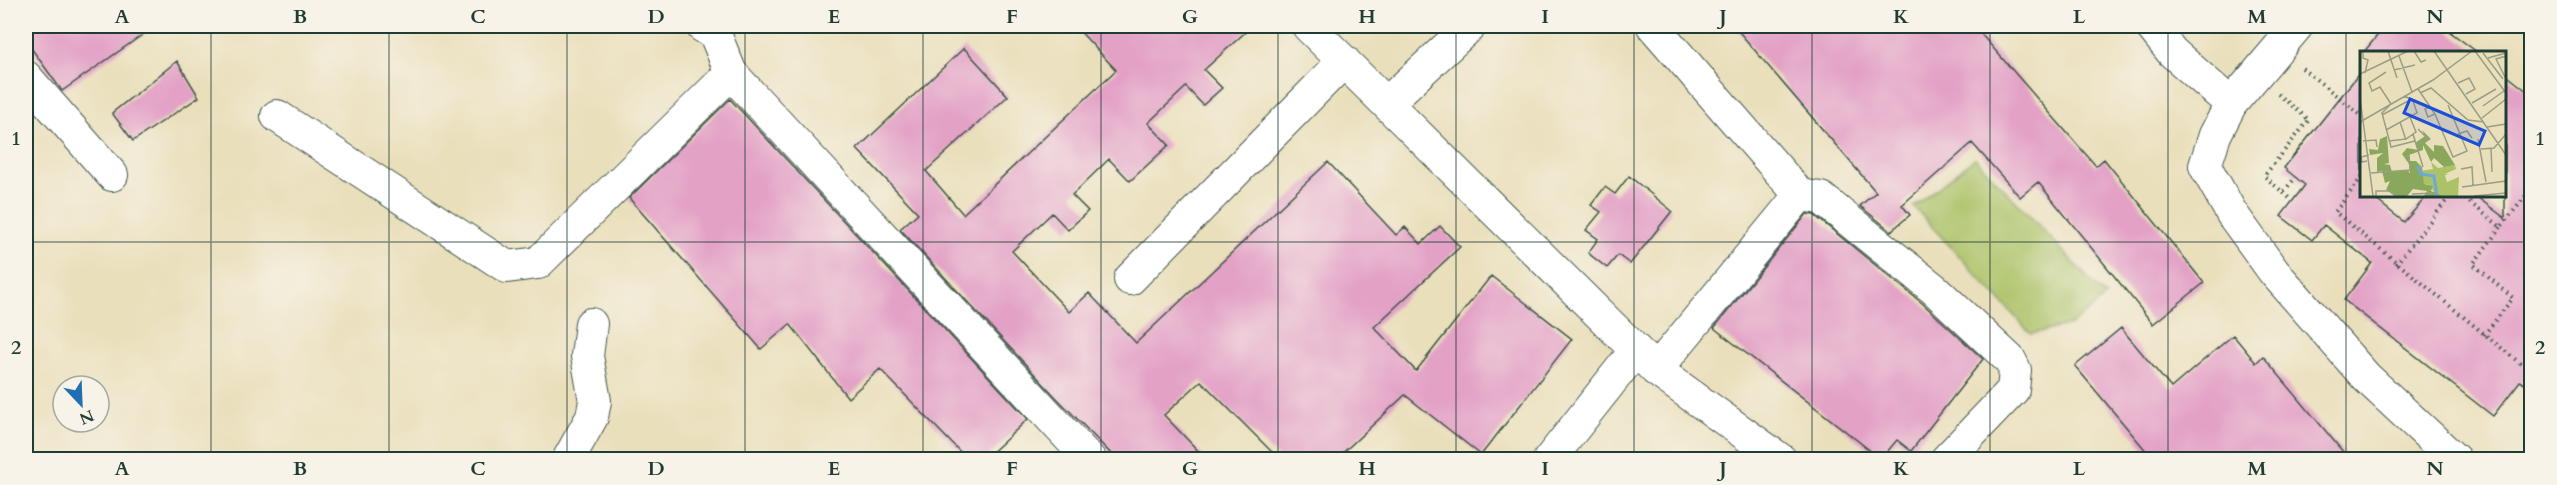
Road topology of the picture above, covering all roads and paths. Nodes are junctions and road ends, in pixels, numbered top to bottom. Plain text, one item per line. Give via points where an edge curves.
1 (702, 26) edge
2 (1308, 26) edge
3 (1470, 26) edge
4 (1653, 26) edge
5 (2151, 26) edge
6 (2457, 26) edge
7 (2451, 33) dead end
8 (2287, 37) edge
9 (1344, 61) junction
10 (731, 73) junction
11 (2256, 75) junction
12 (26, 77) edge
13 (1387, 103) junction
14 (2231, 104) junction
15 (2360, 114) edge
16 (277, 116) dead end
17 (112, 175) dead end
18 (2296, 177) dead end
19 (2360, 180) edge
20 (2532, 188) edge
21 (2284, 191) junction
22 (1800, 195) junction
23 (2450, 196) edge
24 (2461, 196) edge
25 (2293, 201) dead end
26 (2501, 227) junction
27 (2397, 264) junction
28 (1130, 279) dead end
29 (591, 324) dead end
30 (2484, 335) junction
31 (1646, 360) junction
32 (2532, 373) edge
33 (568, 459) edge
34 (1090, 459) edge
35 (1550, 459) edge
36 (1781, 459) edge
37 (1946, 459) edge
38 (2456, 459) edge

1 - 10 street via 715,34
2 - 9 street
3 - 13 street
4 - 22 street
5 - 14 street via 2172,52
6 - 7 path
8 - 11 street
8 - 15 path
9 - 13 street
9 - 28 street
10 - 16 street via 538,263 507,267
10 - 34 street
11 - 14 street
11 - 21 path via 2309,120 2264,176
12 - 17 street
13 - 31 street
14 - 38 street via 2205,166 2232,214 2274,272 2366,377
18 - 21 path
19 - 27 path via 2335,212
20 - 26 path
21 - 25 path
22 - 31 street
22 - 37 street via 1821,198 1934,289 2010,360 2015,370 2013,390
23 - 27 path
24 - 26 path
26 - 30 path via 2473,264 2513,298
27 - 30 path
29 - 33 street via 587,357 595,401 592,417
30 - 32 path
31 - 35 street
31 - 36 street

